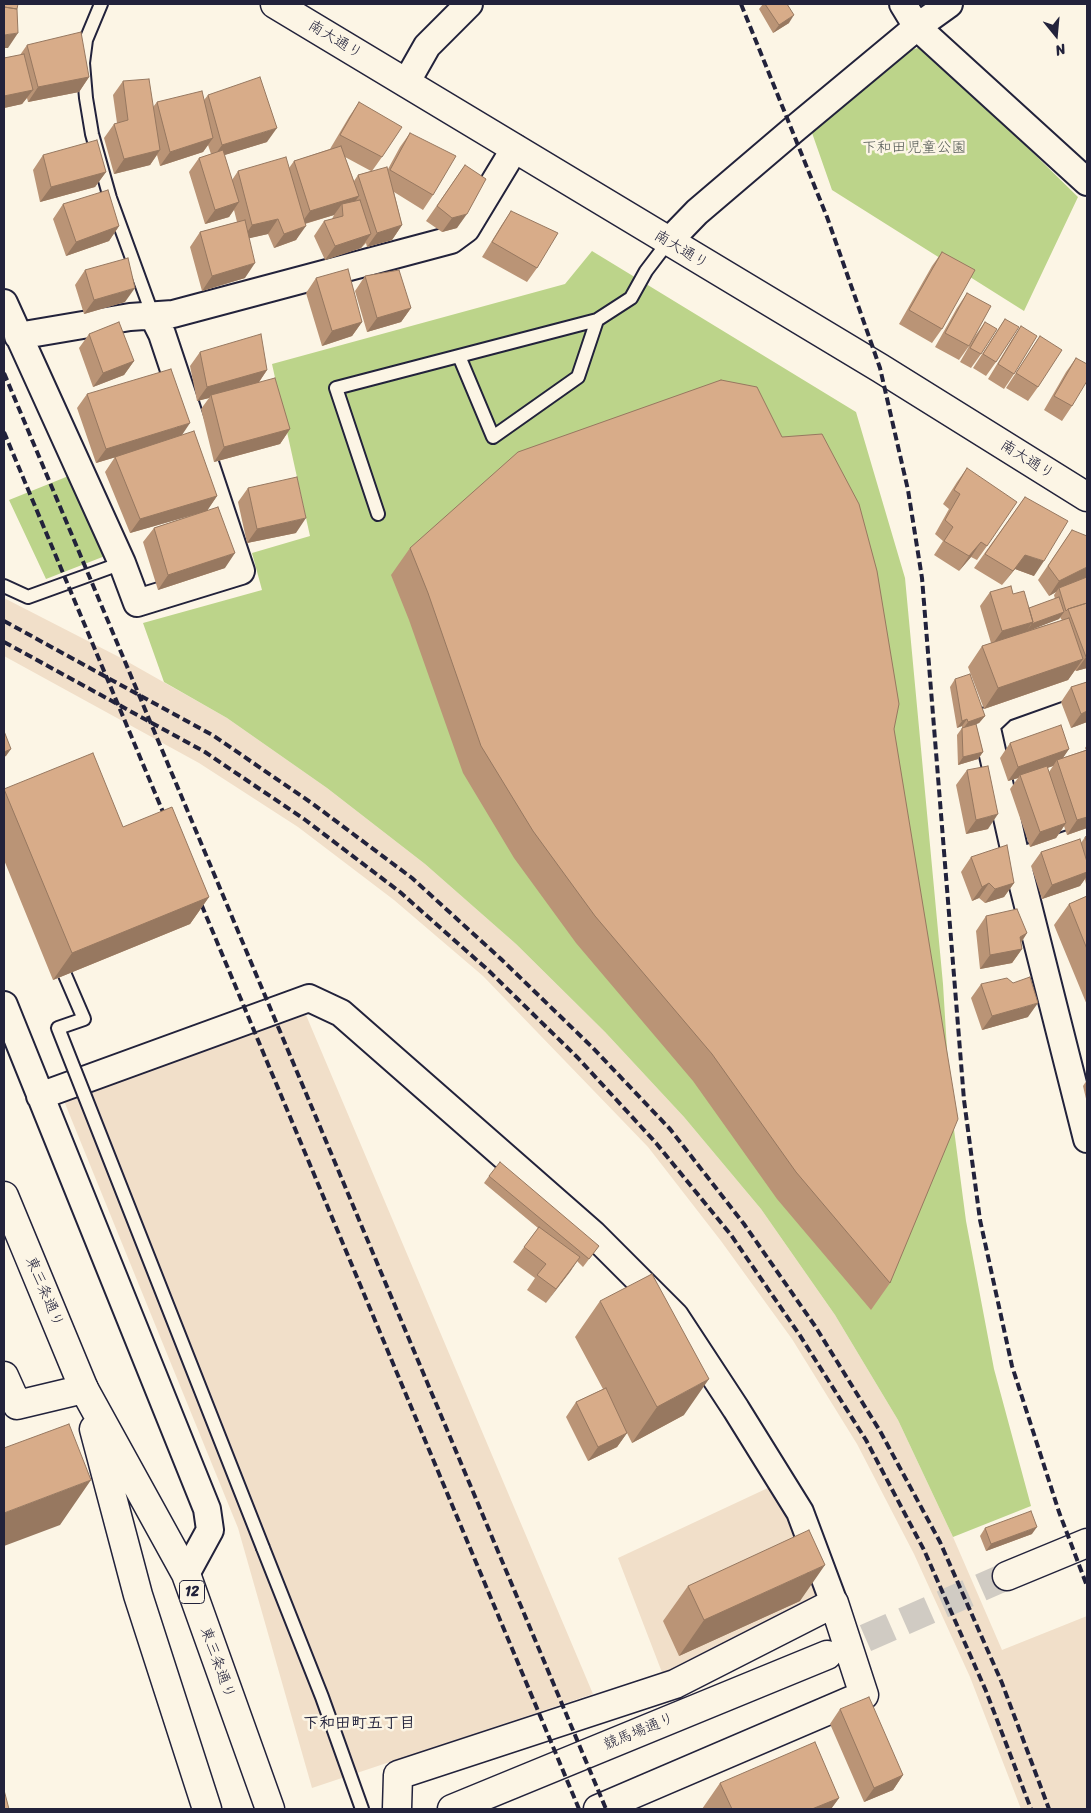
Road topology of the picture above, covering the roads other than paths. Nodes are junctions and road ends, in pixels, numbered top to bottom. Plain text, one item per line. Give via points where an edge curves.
1 (101, 4) edge
2 (275, 4) edge
3 (469, 4) edge
4 (903, 4) edge
5 (950, 4) edge
6 (917, 27) junction
7 (406, 83) junction
8 (515, 148) junction
9 (1087, 182) edge
10 (668, 242) junction
11 (4, 303) edge
12 (153, 316) junction
13 (596, 320) junction
14 (18, 336) junction
15 (459, 356) junction
16 (1087, 497) edge
17 (378, 514) dead end
18 (122, 563) junction
19 (4, 586) edge
20 (1087, 678) edge
21 (1087, 838) edge
22 (1017, 862) junction
23 (65, 975) dead end
24 (4, 1005) edge
25 (40, 1096) junction
26 (1087, 1139) edge
27 (4, 1196) edge
28 (4, 1376) edge
29 (84, 1388) junction
30 (1087, 1543) edge
31 (186, 1574) junction
32 (1007, 1576) tunnel mouth
33 (834, 1603) junction
34 (827, 1655) tunnel mouth
35 (207, 1809) edge
36 (270, 1809) edge
37 (362, 1809) edge
38 (397, 1809) edge
39 (452, 1809) edge
40 (598, 1809) edge

1 - 12 lane via 86,40 83,63 86,98 92,134 110,198
2 - 7 main road, 南大通り
3 - 7 street via 427,46
4 - 6 street
5 - 6 street
6 - 9 street
6 - 10 street via 697,212
7 - 8 main road, 南大通り
8 - 10 main road, 南大通り
8 - 12 street via 466,229 451,240 173,314
10 - 13 lane via 631,298
10 - 16 main road, 南大通り
11 - 14 street
12 - 14 street
12 - 18 street via 162,334 241,571 137,603
13 - 15 lane
13 - 15 lane via 578,377 493,437
14 - 18 street
15 - 17 lane via 336,388
18 - 19 lane via 28,597
20 - 22 street via 1002,708 986,724
21 - 22 street
22 - 26 street
23 - 37 lane, bridge via 84,1019 58,1028 322,1697
24 - 25 street
25 - 31 street via 207,1509 210,1530
25 - 33 street via 309,998 342,1012 593,1234 675,1316 800,1512
27 - 29 main road, 東三条通り / 12
28 - 29 main road via 17,1405
29 - 31 main road, 東三条通り / 12
29 - 35 main road, 東三条通り / 12 via 138,1595
30 - 32 main road
31 - 36 main road, 東三条通り / 12
33 - 38 main road via 674,1684 398,1775
33 - 40 main road via 864,1695
34 - 39 main road, 競馬場通り

